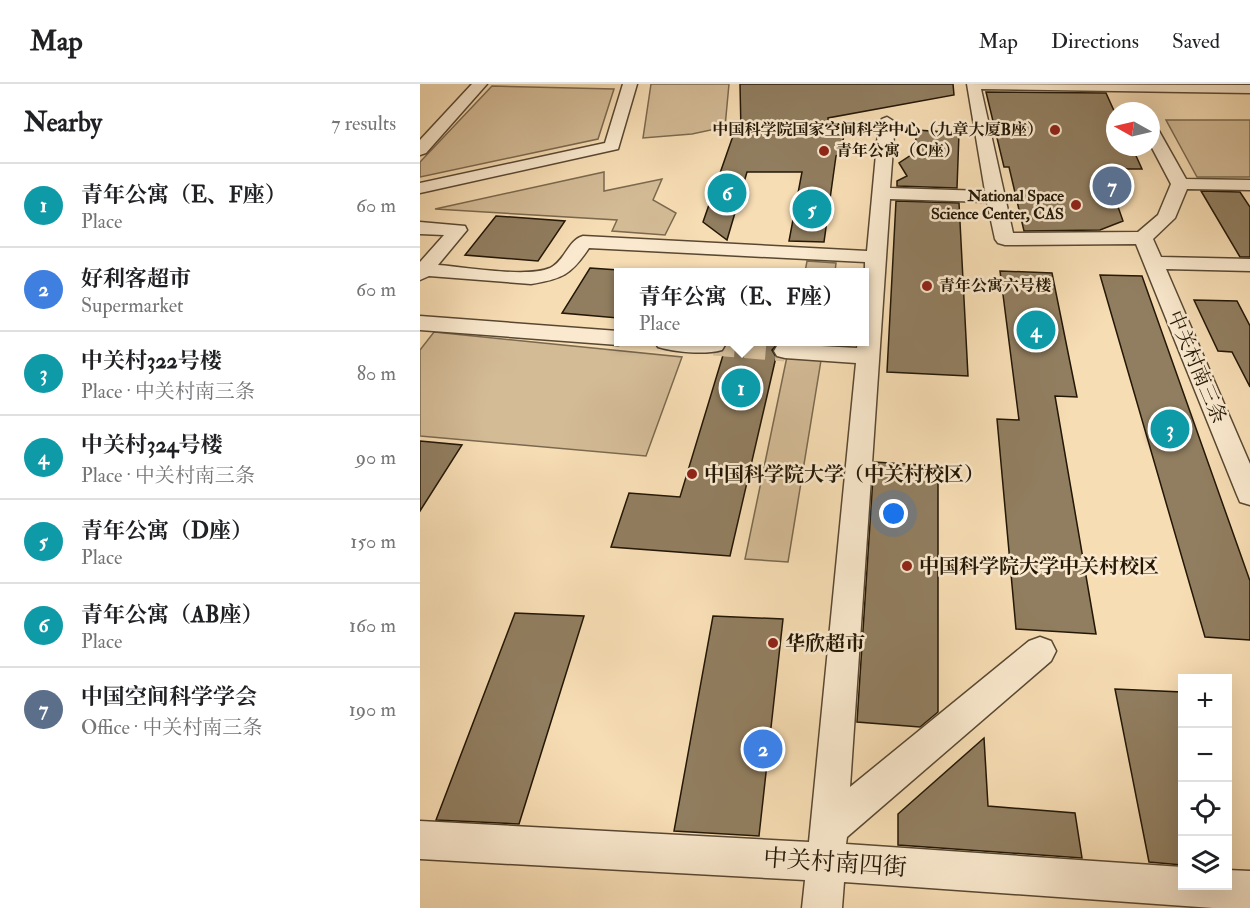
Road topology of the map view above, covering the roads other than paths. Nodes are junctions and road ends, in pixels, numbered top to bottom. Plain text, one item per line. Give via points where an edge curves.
1 (480, 84) edge
2 (630, 84) edge
3 (1126, 86) edge
4 (1250, 89) edge
5 (1135, 102) dead end
6 (887, 122) dead end
7 (1160, 147) edge
8 (420, 150) edge
9 (1180, 184) junction
10 (1250, 184) edge
11 (420, 188) edge
12 (882, 193) junction
13 (995, 197) junction
14 (420, 228) edge
15 (1143, 238) junction
16 (876, 257) junction
17 (1153, 263) junction
18 (1250, 265) edge
19 (422, 272) edge
20 (420, 323) edge
21 (614, 338) edge
22 (869, 344) edge
23 (869, 346) edge
24 (785, 351) tunnel mouth
25 (868, 356) junction
26 (1250, 495) edge
27 (1040, 651) dead end
28 (420, 840) edge
29 (828, 845) junction
30 (1250, 891) edge
31 (822, 908) edge

1 - 8 street
2 - 11 street via 612,146
3 - 4 street
3 - 5 street
3 - 13 street via 973,85
6 - 12 street
7 - 9 street
9 - 10 street
9 - 15 street via 1166,218
12 - 13 street
12 - 16 street
13 - 15 street via 1005,239
14 - 19 street via 458,230
15 - 17 street, 中关村南三条
16 - 19 street via 583,242 565,270 549,275 531,278
16 - 22 street
17 - 18 street
17 - 26 street, 中关村南三条
20 - 21 street
23 - 25 street
24 - 25 street
25 - 29 street
27 - 29 street
28 - 29 street, 中关村南四街
29 - 30 street, 中关村南四街
29 - 31 street

